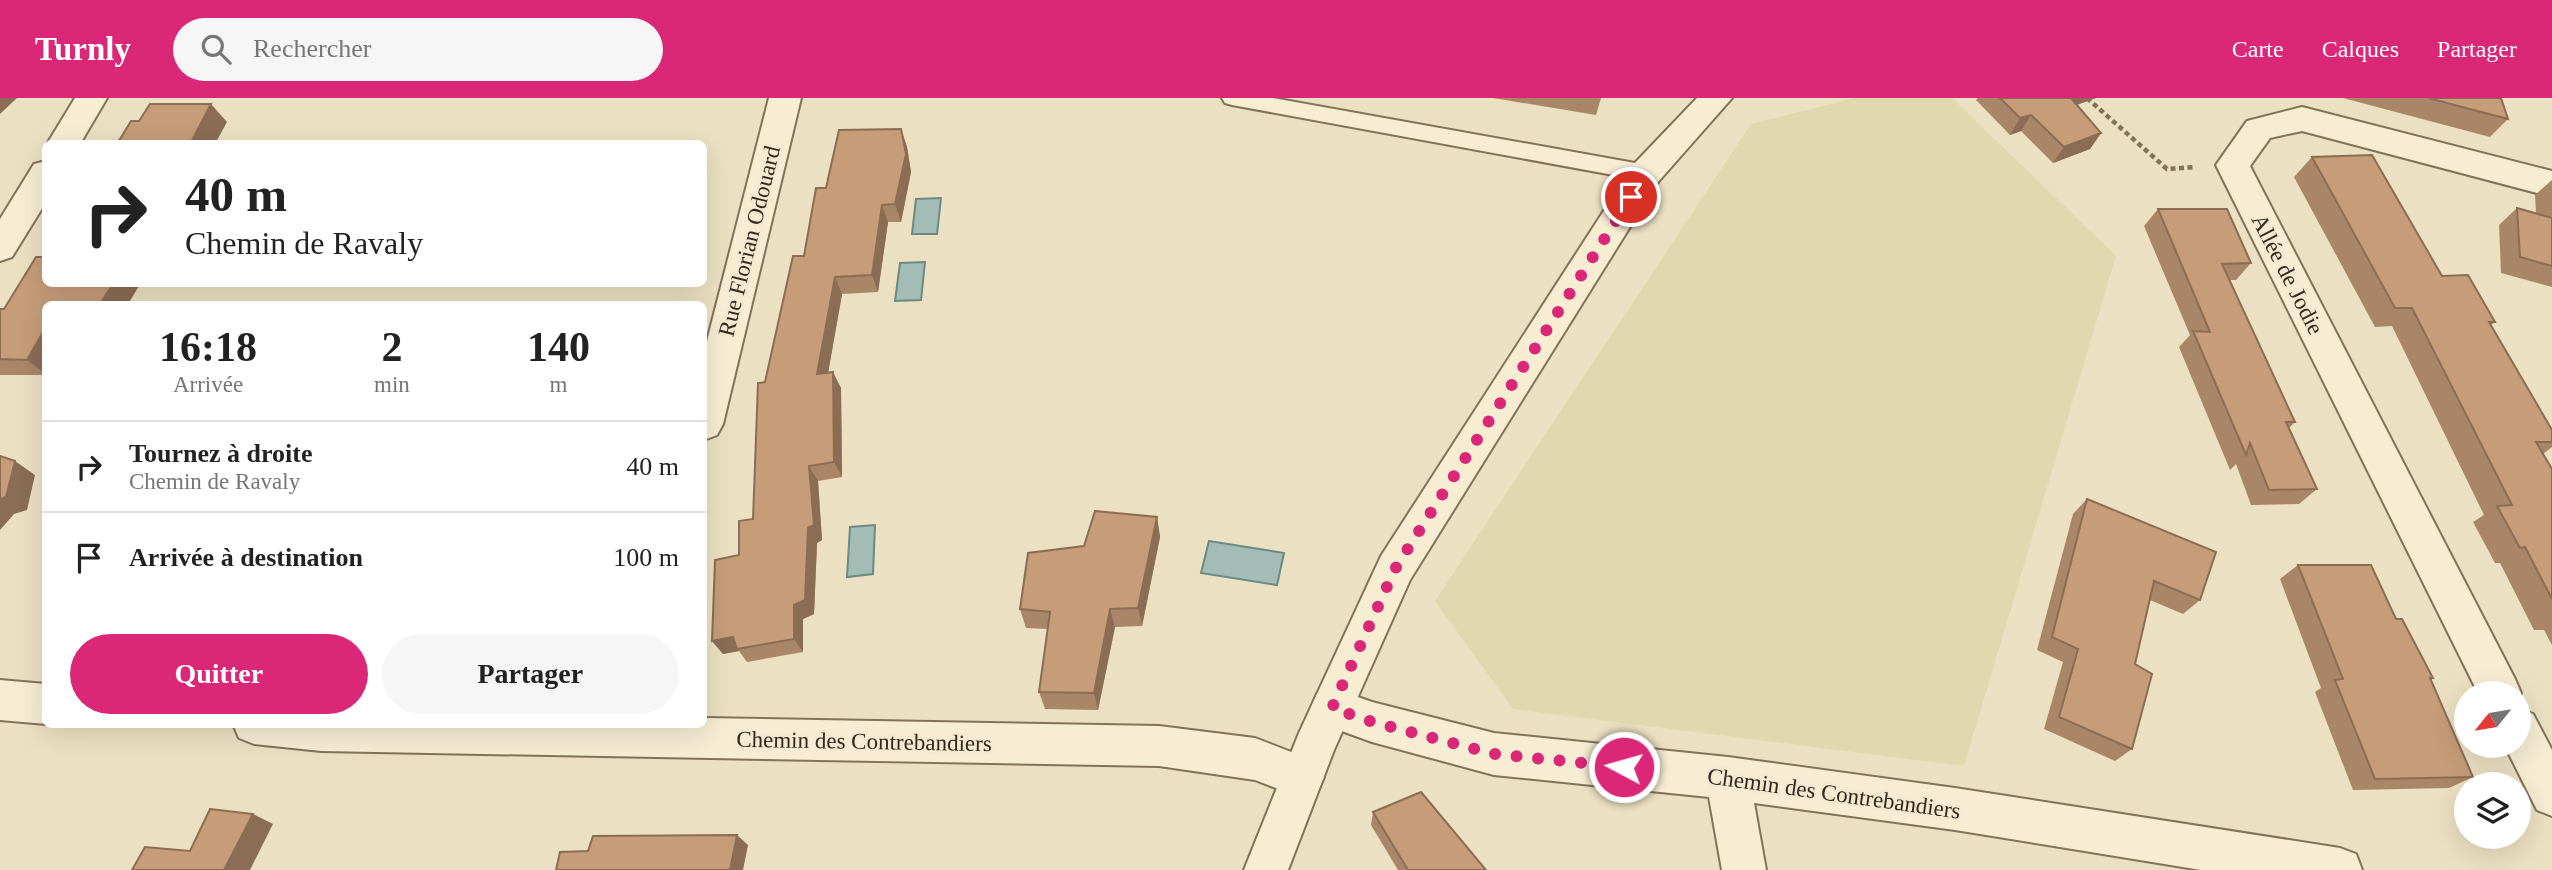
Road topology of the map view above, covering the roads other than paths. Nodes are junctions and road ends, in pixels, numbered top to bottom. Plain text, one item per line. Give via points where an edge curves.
1 (91, 98) edge
2 (785, 98) edge
3 (1232, 98) edge
4 (1716, 98) edge
5 (65, 140) edge
6 (1646, 173) junction
7 (42, 180) edge
8 (2552, 184) edge
9 (0, 248) edge
10 (707, 412) edge
11 (2494, 681) edge
12 (0, 700) edge
13 (42, 704) edge
14 (1332, 708) junction
15 (292, 728) edge
16 (634, 731) edge
17 (2531, 754) edge
18 (1302, 777) junction
19 (1728, 778) junction
20 (2552, 795) edge
21 (2295, 866) edge
22 (1266, 870) edge
23 (1744, 870) edge
24 (2340, 870) edge

1 - 5 street
2 - 10 street, Rue Florian Odouard
3 - 6 lane
4 - 6 street
6 - 14 street via 1395,569
7 - 9 street
8 - 11 street, Allée de Jodie via 2302,119 2259,129 2233,165
12 - 13 street
14 - 18 street
14 - 19 street, Chemin des Contrebandiers via 1494,754
15 - 16 street, Chemin des Contrebandiers
16 - 18 street, Chemin des Contrebandiers via 1159,746 1255,760
17 - 20 street
18 - 22 street
19 - 21 street, Chemin des Contrebandiers via 1955,809
19 - 23 street
21 - 24 street, Chemin des Contrebandiers

